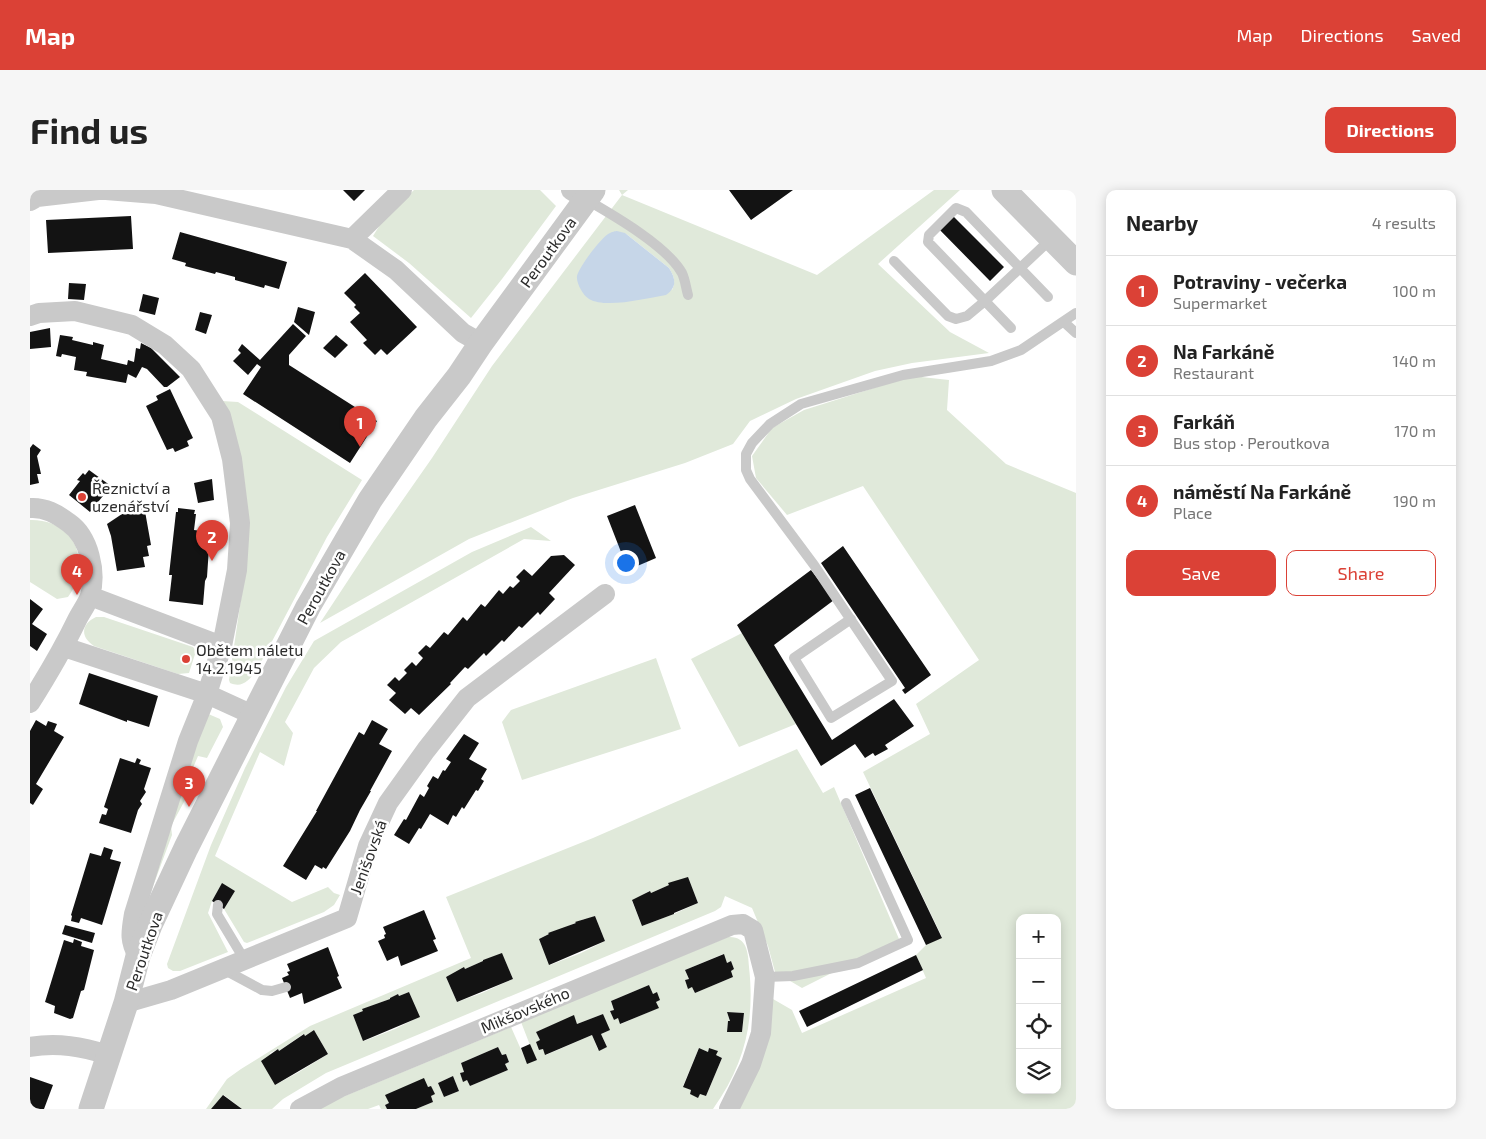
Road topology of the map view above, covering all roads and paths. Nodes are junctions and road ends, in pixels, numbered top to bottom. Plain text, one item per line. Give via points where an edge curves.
1 (98, 190) edge
2 (106, 190) edge
3 (402, 190) edge
4 (1004, 190) edge
5 (584, 193) edge
6 (32, 198) edge
7 (1051, 238) junction
8 (352, 239) junction
9 (894, 261) dead end
10 (1076, 263) edge
11 (1020, 268) junction
12 (688, 295) dead end
13 (1048, 297) dead end
14 (985, 301) junction
15 (1076, 313) edge
16 (30, 316) edge
17 (1064, 322) junction
18 (1010, 328) dead end
19 (1076, 333) edge
20 (481, 343) junction
21 (30, 508) edge
22 (605, 594) dead end
23 (90, 596) junction
24 (850, 619) junction
25 (222, 646) junction
26 (64, 647) junction
27 (207, 694) junction
28 (30, 703) edge
29 (253, 715) junction
30 (846, 803) dead end
31 (218, 905) dead end
32 (138, 956) junction
33 (244, 959) junction
34 (222, 969) junction
35 (765, 977) junction
36 (286, 987) dead end
37 (126, 1003) junction
38 (30, 1047) edge
39 (109, 1055) junction
40 (91, 1109) edge
41 (300, 1109) edge
42 (729, 1109) edge

1 - 6 street
2 - 8 street via 156,194
3 - 8 street
4 - 7 street
5 - 12 lane via 667,255 682,274
5 - 20 street, Peroutkova
7 - 10 street
7 - 11 lane
8 - 20 street via 396,270 463,333
9 - 14 lane via 948,316 956,319 967,316
11 - 13 lane
11 - 14 lane
11 - 14 lane via 966,212 956,208 929,235 928,242
14 - 18 lane
15 - 17 lane
16 - 25 street via 75,311 132,325 165,345 191,369 221,416 232,459 240,523 237,570
17 - 19 lane
17 - 24 lane via 1021,350 991,361 903,375 801,404 770,424 752,443 746,454 746,470 750,478
20 - 29 street, Peroutkova via 370,500 308,607
21 - 23 street via 50,511 82,535 92,569
22 - 33 street, Jenišovská via 467,698 388,802 368,846 347,918
23 - 25 street
23 - 26 street
24 - 24 lane via 892,680 831,718 794,658
25 - 27 street
26 - 27 street
26 - 28 street
27 - 29 street
27 - 32 street via 188,741 134,914 132,944
29 - 32 street, Peroutkova via 186,848
30 - 35 lane via 908,940 858,963 793,976
31 - 33 lane via 217,914
32 - 37 street, Peroutkova
33 - 34 street, Jenišovská
34 - 36 lane via 262,990
34 - 37 street, Jenišovská via 171,990
35 - 41 street, Mikšovského via 753,930 743,924 732,925 341,1087
35 - 42 street via 761,1033 751,1064
37 - 39 street, Peroutkova
38 - 39 street via 48,1044 83,1047
39 - 40 street, Peroutkova

